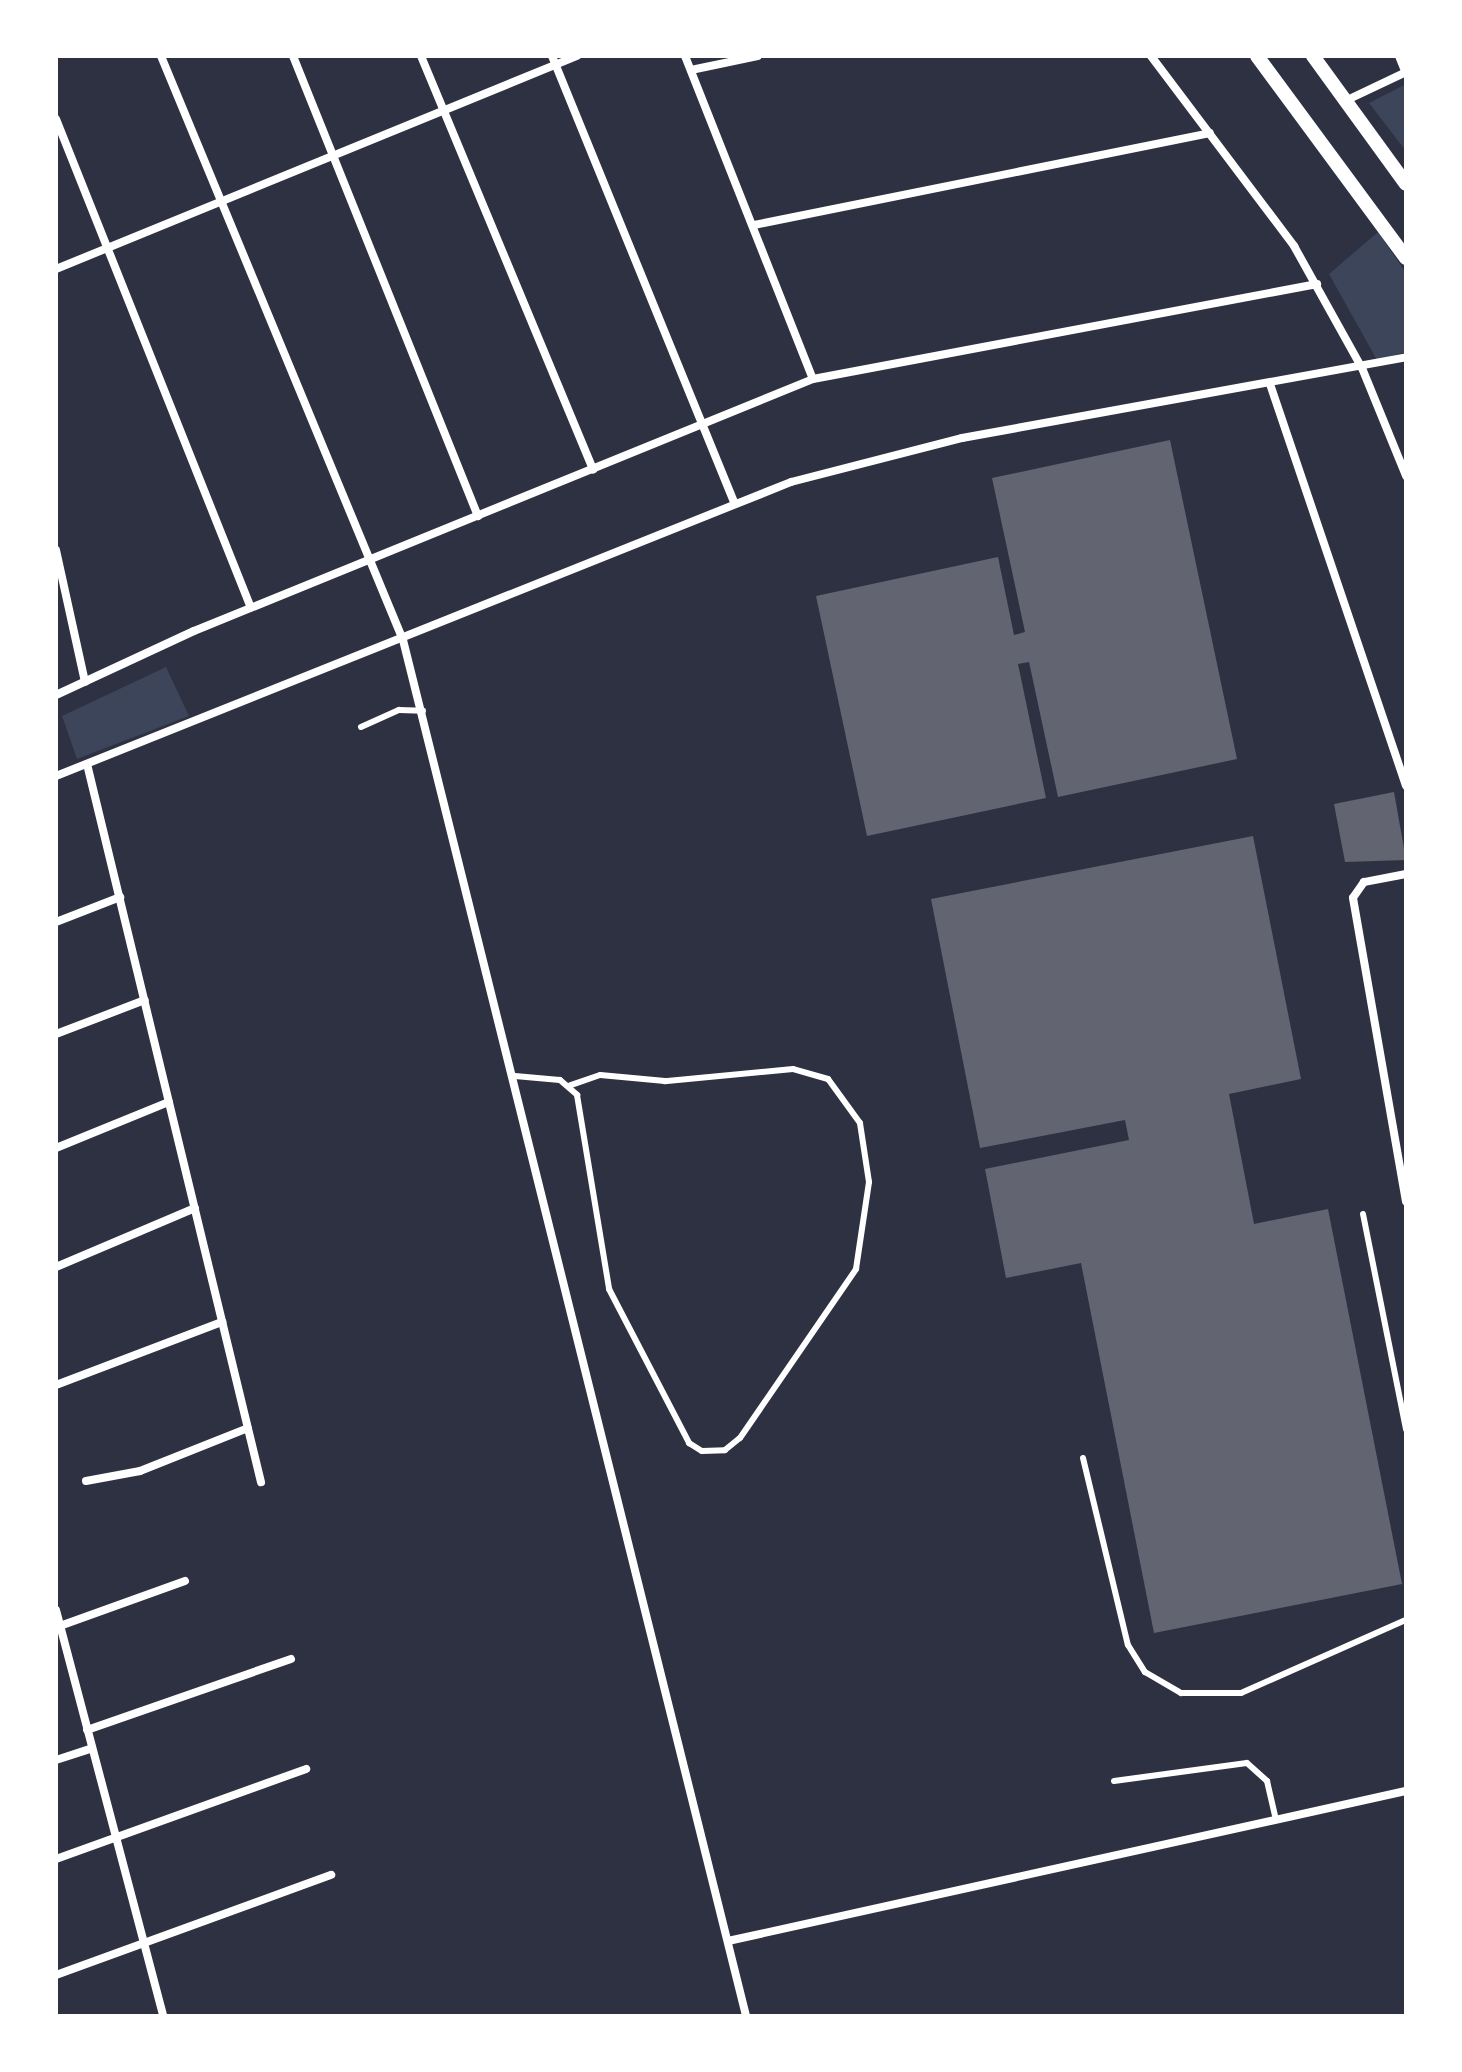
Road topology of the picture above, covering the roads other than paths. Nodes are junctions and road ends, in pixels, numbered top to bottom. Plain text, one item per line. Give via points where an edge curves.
1 (161, 56) edge
2 (293, 56) edge
3 (421, 56) edge
4 (577, 56) edge
5 (685, 56) edge
6 (758, 56) edge
7 (1151, 56) edge
8 (1257, 56) edge
9 (1313, 56) edge
10 (1399, 56) edge
11 (554, 61) edge
12 (691, 70) junction
13 (1406, 72) edge
14 (1345, 101) junction
15 (443, 110) junction
16 (56, 119) edge
17 (1210, 133) junction
18 (334, 155) junction
19 (1406, 184) edge
20 (222, 202) junction
21 (754, 225) junction
22 (108, 248) junction
23 (1406, 258) edge
24 (56, 269) edge
25 (1317, 284) junction
26 (1406, 357) edge
27 (1362, 368) junction
28 (813, 379) junction
29 (1270, 384) junction
30 (704, 422) junction
31 (593, 470) junction
32 (1406, 476) edge
33 (735, 504) junction
34 (478, 516) junction
35 (56, 550) edge
36 (365, 561) junction
37 (251, 608) junction
38 (403, 640) junction
39 (85, 682) junction
40 (56, 695) edge
41 (423, 711) junction
42 (361, 727) dead end
43 (87, 764) junction
44 (56, 776) edge
45 (1406, 786) edge
46 (1406, 874) edge
47 (120, 897) junction
48 (56, 922) edge
49 (145, 1000) junction
50 (56, 1034) edge
51 (515, 1076) junction
52 (571, 1085) junction
53 (169, 1102) junction
54 (56, 1148) edge
55 (1406, 1201) edge
56 (195, 1208) junction
57 (1363, 1214) dead end
58 (56, 1267) edge
59 (222, 1322) junction
60 (56, 1385) edge
61 (248, 1428) junction
62 (1406, 1430) edge
63 (1083, 1458) dead end
64 (86, 1481) dead end
65 (261, 1482) dead end
66 (185, 1581) dead end
67 (56, 1610) edge
68 (1406, 1620) edge
69 (58, 1626) edge
70 (291, 1659) dead end
71 (87, 1730) junction
72 (90, 1749) junction
73 (56, 1760) edge
74 (306, 1769) dead end
75 (1114, 1781) dead end
76 (1406, 1791) edge
77 (1276, 1820) junction
78 (112, 1839) junction
79 (56, 1859) edge
80 (331, 1875) dead end
81 (728, 1941) junction
82 (143, 1944) junction
83 (56, 1975) edge
84 (163, 2016) edge
85 (746, 2016) edge

1 - 20 street
2 - 18 street
3 - 15 street
4 - 11 street
5 - 12 street
6 - 12 street
7 - 17 street
8 - 23 street
9 - 14 street
10 - 13 street
11 - 15 street
11 - 30 street
12 - 21 street
13 - 14 street
14 - 19 street
15 - 18 street
15 - 31 street
16 - 22 street
17 - 21 street
17 - 25 street
18 - 20 street
18 - 34 street
20 - 22 street
20 - 36 street
21 - 28 street
22 - 24 street
22 - 37 street
25 - 27 street
25 - 28 street
26 - 27 street
27 - 29 street
27 - 32 street
28 - 30 street
29 - 33 street via 871,458
29 - 45 street
30 - 31 street
30 - 33 street
31 - 34 street
33 - 38 street
34 - 36 street
35 - 39 street
36 - 37 street
36 - 38 street
37 - 39 street
38 - 41 street
38 - 43 street
39 - 40 street
41 - 42 lane via 399,710
41 - 51 street
43 - 44 street
43 - 47 street
46 - 55 street via 1357,886 1353,898
47 - 48 street
47 - 49 street
49 - 50 street
49 - 53 street
51 - 52 lane
51 - 81 street
52 - 52 lane via 582,1110 609,1289 689,1443 702,1451 725,1450 856,1269 869,1182 860,1123 828,1079 793,1069 665,1081 600,1075
53 - 54 street
53 - 56 street
56 - 58 street
56 - 59 street
57 - 62 lane
59 - 60 street
59 - 61 street
61 - 64 street via 140,1471
61 - 65 street
63 - 68 lane via 1128,1645 1145,1672 1181,1693 1241,1693
66 - 69 street
67 - 69 street
69 - 71 street
70 - 71 street
71 - 72 street
72 - 73 street
72 - 78 street
74 - 78 street
75 - 77 lane via 1247,1763 1267,1781
76 - 77 street
77 - 81 street
78 - 79 street
78 - 82 street
80 - 82 street
81 - 85 street
82 - 83 street
82 - 84 street

